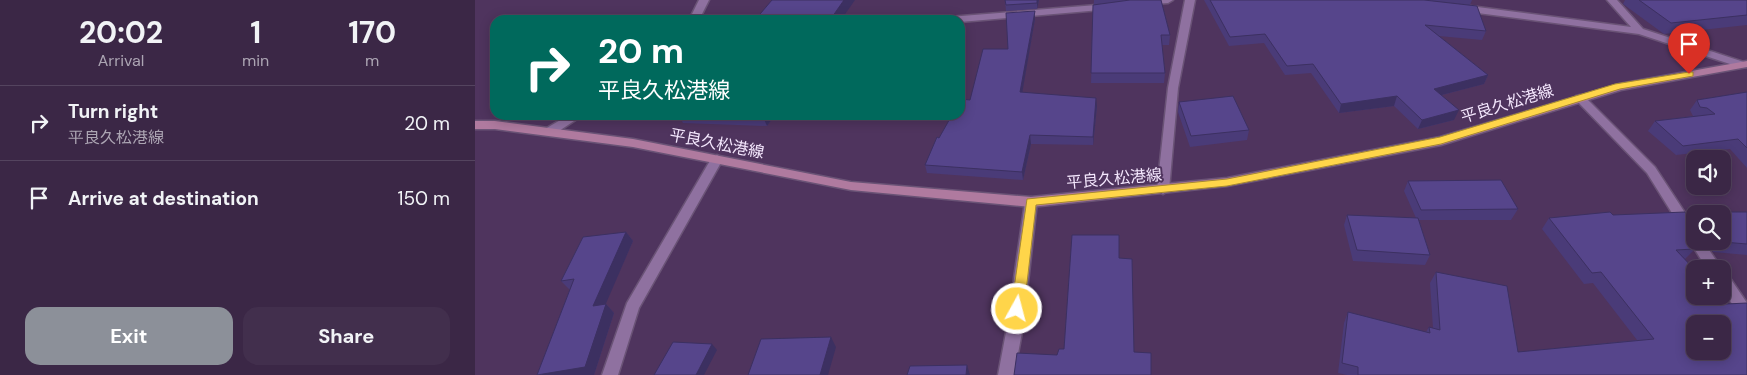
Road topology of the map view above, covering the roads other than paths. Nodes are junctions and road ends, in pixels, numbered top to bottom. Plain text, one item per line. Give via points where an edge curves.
1 (704, 0) edge
2 (1168, 0) edge
3 (1190, 0) edge
4 (1612, 0) edge
5 (1452, 7) edge
6 (696, 15) edge
7 (965, 19) edge
8 (1640, 32) junction
9 (1745, 65) edge
10 (1580, 98) junction
11 (569, 120) edge
12 (475, 126) edge
13 (549, 132) junction
14 (717, 160) junction
15 (1163, 190) junction
16 (1031, 202) junction
17 (1686, 224) edge
18 (1731, 291) edge
19 (1747, 315) edge
20 (610, 375) edge
21 (1006, 375) edge

1 - 6 street
2 - 7 street
3 - 15 street via 1173,88
4 - 8 street
5 - 8 street
8 - 9 street
9 - 10 main road, 平良久松港線 via 1619,86
10 - 15 main road, 平良久松港線 via 1441,141 1227,182
10 - 17 street via 1651,170
11 - 13 street
12 - 13 main road, 平良久松港線 via 495,125
13 - 14 main road, 平良久松港線 via 633,143
14 - 16 main road, 平良久松港線 via 851,186
14 - 20 street via 632,307
15 - 16 main road, 平良久松港線
16 - 21 street
18 - 19 street

